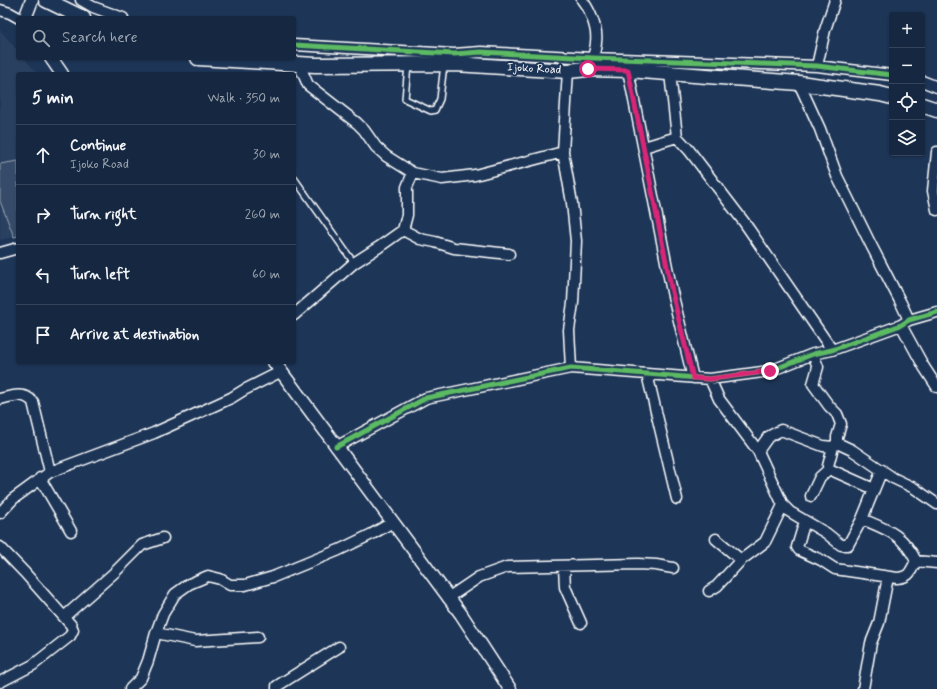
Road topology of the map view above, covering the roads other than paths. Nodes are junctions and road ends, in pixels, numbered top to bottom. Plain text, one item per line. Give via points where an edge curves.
1 (32, 0) edge
2 (46, 0) edge
3 (81, 0) edge
4 (582, 0) edge
5 (835, 0) edge
6 (95, 3) edge
7 (0, 10) edge
8 (16, 16) edge
9 (26, 16) edge
10 (79, 16) edge
11 (119, 16) edge
12 (296, 45) edge
13 (593, 58) junction
14 (52, 60) edge
15 (246, 60) edge
16 (299, 64) junction
17 (408, 64) junction
18 (444, 64) junction
19 (817, 66) junction
20 (628, 70) junction
21 (568, 71) junction
22 (61, 72) edge
23 (670, 73) junction
24 (889, 75) edge
25 (798, 83) junction
26 (925, 83) edge
27 (937, 87) edge
28 (889, 96) edge
29 (925, 106) edge
30 (937, 110) edge
31 (678, 137) junction
32 (644, 147) junction
33 (563, 152) junction
34 (937, 152) edge
35 (413, 173) junction
36 (296, 181) edge
37 (937, 210) edge
38 (403, 230) junction
39 (16, 249) edge
40 (0, 253) edge
41 (509, 254) dead end
42 (354, 262) junction
43 (937, 312) edge
44 (296, 313) edge
45 (905, 323) junction
46 (832, 350) junction
47 (813, 354) junction
48 (277, 367) edge
49 (571, 368) junction
50 (647, 374) junction
51 (693, 378) junction
52 (710, 379) junction
53 (936, 384) edge
54 (0, 399) edge
55 (835, 445) junction
56 (336, 447) junction
57 (758, 451) junction
58 (829, 469) junction
59 (882, 470) junction
60 (50, 472) junction
61 (40, 478) junction
62 (874, 489) junction
63 (811, 496) dead end
64 (677, 498) dead end
65 (937, 504) edge
66 (783, 505) junction
67 (0, 513) edge
68 (862, 519) junction
69 (806, 521) junction
70 (393, 522) junction
71 (71, 531) dead end
72 (163, 538) dead end
73 (716, 539) dead end
74 (0, 547) edge
75 (741, 560) junction
76 (916, 561) junction
77 (937, 563) edge
78 (564, 567) junction
79 (673, 568) dead end
80 (888, 576) junction
81 (708, 591) dead end
82 (448, 598) junction
83 (64, 617) junction
84 (581, 623) dead end
85 (156, 633) junction
86 (258, 637) dead end
87 (339, 647) dead end
88 (0, 682) edge
89 (130, 689) edge
90 (277, 689) edge
91 (510, 689) edge
92 (863, 689) edge

1 - 9 street
2 - 10 main road
3 - 6 street
4 - 13 street via 596,31 597,41
5 - 19 street
6 - 11 street
7 - 8 street
12 - 13 street via 454,54 481,52
13 - 19 street
14 - 22 street
15 - 16 main road, Ijoko Road
16 - 17 main road, Ijoko Road
16 - 35 street via 308,85 357,123 386,156
17 - 18 main road, Ijoko Road
17 - 18 lane via 405,99 431,111 435,110 440,99
18 - 21 main road, Ijoko Road
19 - 24 street
20 - 21 main road, Ijoko Road
20 - 23 main road, Ijoko Road
20 - 32 street
21 - 33 street
23 - 25 main road, Ijoko Road
23 - 31 street
25 - 28 main road, Ijoko Road
25 - 45 street via 820,129 837,176 902,303
26 - 27 street
29 - 30 main road
31 - 32 street
31 - 46 street via 744,222
32 - 51 street via 672,292
33 - 35 street via 475,175 442,179
33 - 49 street via 576,241 569,330
34 - 37 street via 933,191
35 - 38 street via 407,187 407,215
36 - 42 lane
38 - 41 street via 420,240 454,248
38 - 42 street
39 - 40 street
42 - 44 street
43 - 45 street
45 - 46 street
45 - 53 street
46 - 47 street
47 - 52 street via 770,371
47 - 55 street via 818,367 813,384 838,414 841,424
48 - 56 street
48 - 60 street via 231,398 154,433
49 - 50 street
49 - 56 street via 426,398
50 - 51 street
50 - 64 street
51 - 52 street
52 - 57 street via 719,399
54 - 60 street via 25,396 33,402
55 - 57 street via 823,446 781,430 768,437
55 - 58 street
55 - 59 street via 852,450
56 - 70 street
57 - 66 street
58 - 62 street
58 - 63 street via 820,477
59 - 62 street
59 - 65 street
60 - 61 street
61 - 67 street
61 - 71 street
62 - 68 street
66 - 69 street
66 - 75 street via 765,542
68 - 69 street via 848,545 841,545
68 - 76 street via 890,531 902,540
69 - 80 street via 797,547 799,550 835,569
70 - 82 street
70 - 85 street via 340,550 273,577 245,585 230,585 208,576 189,584 175,594 163,614
72 - 83 street via 142,545
73 - 75 street
74 - 83 street
75 - 81 street via 717,586
76 - 77 street
76 - 80 street via 905,578
78 - 79 street via 638,564
78 - 82 street via 507,567 479,577
78 - 84 street via 565,587
80 - 92 street via 879,623 871,643
82 - 91 street
83 - 88 street via 73,630 70,636 34,665
85 - 86 street via 195,641
85 - 89 street via 141,678
87 - 90 street via 277,686

